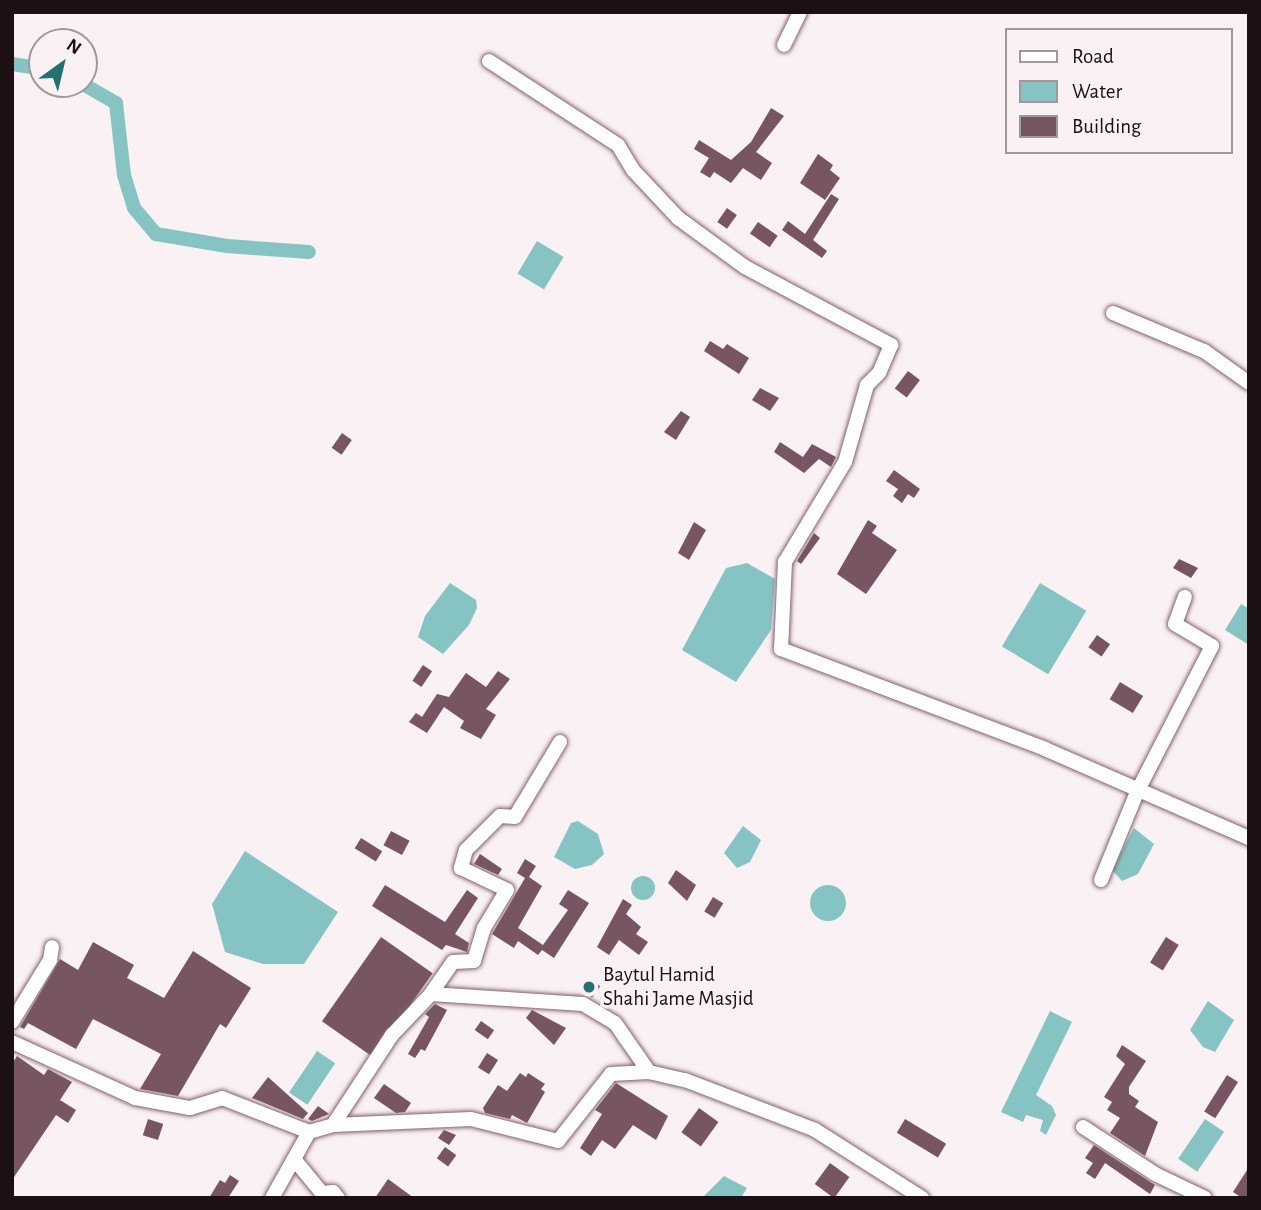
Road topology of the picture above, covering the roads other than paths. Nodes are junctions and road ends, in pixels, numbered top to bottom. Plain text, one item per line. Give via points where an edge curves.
1 (800, 12) edge
2 (784, 45) dead end
3 (489, 61) dead end
4 (1113, 313) dead end
5 (1249, 383) edge
6 (1185, 597) dead end
7 (560, 742) dead end
8 (1138, 790) junction
9 (1249, 838) edge
10 (1101, 880) dead end
11 (52, 947) dead end
12 (430, 994) junction
13 (12, 1022) edge
14 (12, 1042) edge
15 (649, 1072) junction
16 (332, 1125) junction
17 (1083, 1127) dead end
18 (309, 1132) junction
19 (294, 1159) junction
20 (272, 1198) edge
21 (338, 1198) edge
22 (922, 1198) edge
23 (1205, 1198) edge

1 - 2 street
3 - 8 street via 618,145 633,170 678,218 745,267 891,345 879,373 867,385 845,462 785,562 781,649 1045,749
4 - 5 street via 1204,351
6 - 8 street via 1175,624 1212,646
7 - 12 street via 515,817 500,816 466,850 461,868 507,890 485,928 474,961 453,962
8 - 9 street
8 - 10 street
11 - 13 street via 50,960
12 - 15 street via 583,1004 615,1023
12 - 16 street via 392,1035
14 - 18 street via 135,1098 190,1108 222,1098
15 - 16 street via 611,1074 558,1141 471,1119
15 - 22 street via 685,1080 815,1130
16 - 18 street
17 - 23 street via 1155,1174
18 - 19 street
19 - 20 street
19 - 21 street via 322,1193 333,1192

